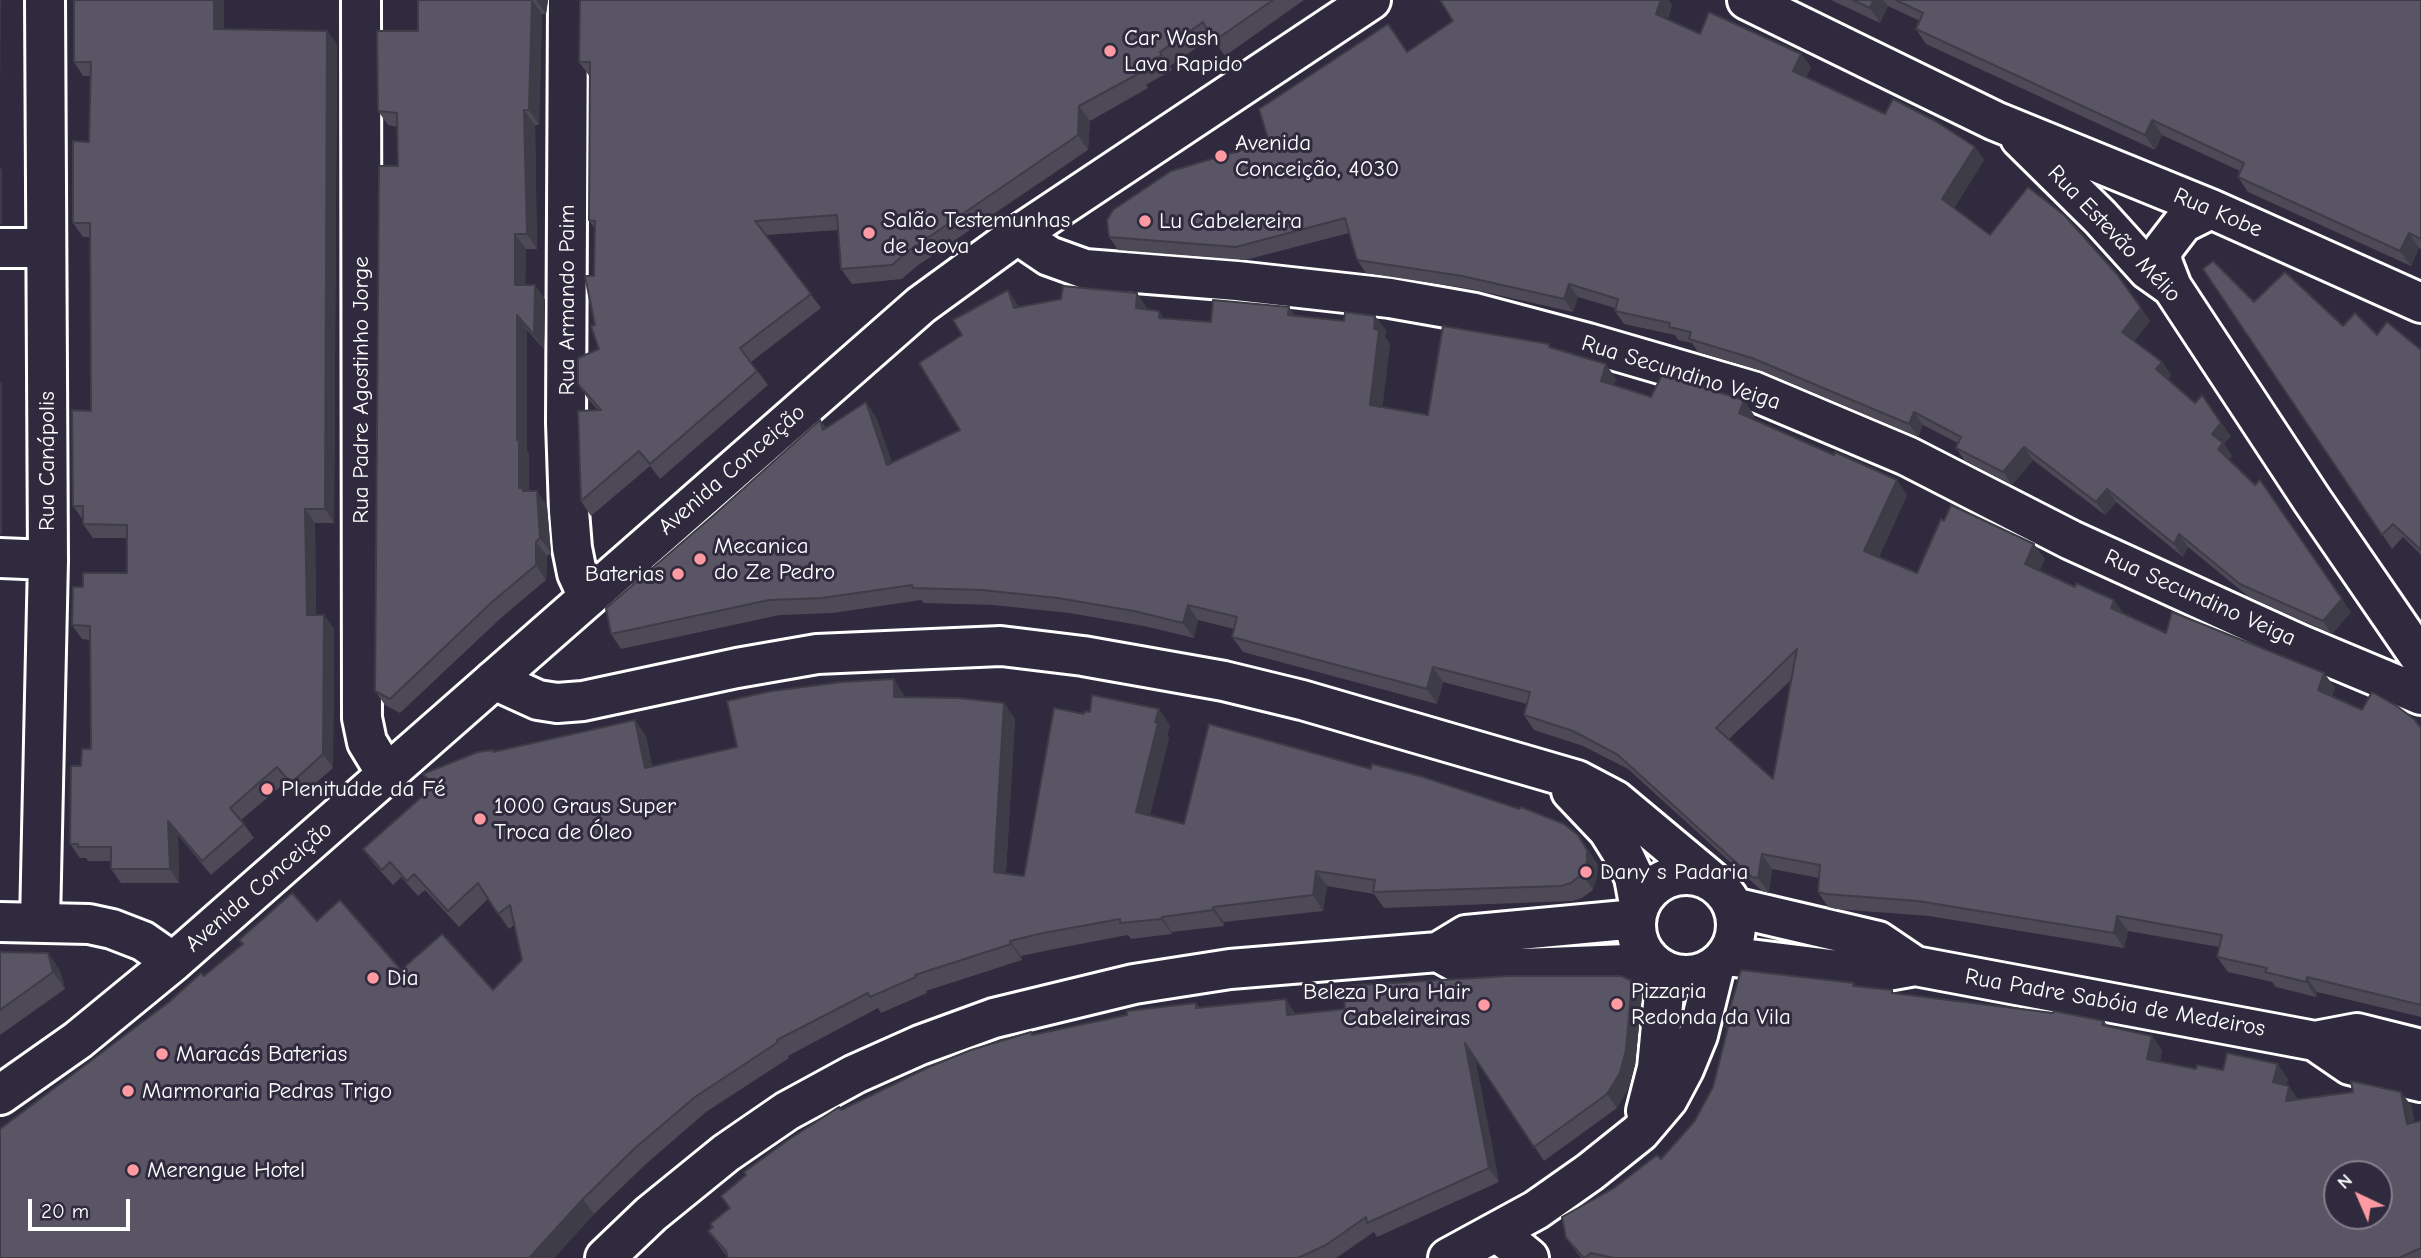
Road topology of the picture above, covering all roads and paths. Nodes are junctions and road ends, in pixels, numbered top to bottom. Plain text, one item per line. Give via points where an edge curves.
1 (45, 0) edge
2 (360, 0) edge
3 (568, 0) edge
4 (1371, 0) edge
5 (1747, 0) edge
6 (2013, 129) junction
7 (2127, 175) junction
8 (2211, 209) junction
9 (2100, 217) junction
10 (1018, 235) junction
11 (0, 248) edge
12 (46, 248) junction
13 (2172, 286) junction
14 (2421, 303) edge
15 (0, 558) edge
16 (48, 560) junction
17 (588, 597) junction
18 (2421, 659) edge
19 (494, 680) junction
20 (2421, 695) edge
21 (1548, 772) junction
22 (387, 775) junction
23 (1723, 894) junction
24 (1637, 912) junction
25 (0, 922) edge
26 (40, 922) junction
27 (1438, 952) junction
28 (1720, 961) junction
29 (173, 962) junction
30 (1915, 966) junction
31 (1659, 967) junction
32 (2315, 1041) junction
33 (2421, 1049) edge
34 (2421, 1082) edge
35 (0, 1095) edge
36 (1640, 1132) junction
37 (1497, 1232) junction
38 (605, 1258) edge
39 (1448, 1258) edge
40 (1529, 1258) edge

1 - 12 street, Rua Canápolis
2 - 22 street, Rua Padre Agostinho Jorge via 362,718 367,742
3 - 17 street, Rua Armando Paim via 568,486 572,548
4 - 10 street, Avenida Conceição
5 - 6 street, Rua Estevão Mélio
6 - 7 street, Rua Kobe
6 - 9 street, Rua Estevão Mélio
7 - 8 street, Rua Kobe
7 - 9 street
8 - 13 street via 2183,223 2163,249 2162,261
8 - 14 street, Rua Kobe
9 - 13 street, Rua Estevão Mélio via 2148,270
10 - 17 street, Avenida Conceição via 921,305
10 - 20 street, Rua Secundino Veiga via 1049,256 1085,269 1390,298 1475,313 1753,391 1906,456 2071,540
11 - 12 street
12 - 16 street, Rua Canápolis
13 - 18 street, Rua Estevão Mélio
15 - 16 street
16 - 26 street, Rua Canápolis
17 - 19 street, Avenida Conceição
19 - 21 street via 537,700 570,702 817,654 1001,646 1237,684
19 - 22 street, Avenida Conceição
21 - 23 street via 1577,780 1615,800
21 - 24 street via 1608,830 1634,877
22 - 29 street, Avenida Conceição
23 - 24 street via 1696,875 1679,874 1649,890
23 - 28 street via 1736,924 1734,941
23 - 30 street, Rua Padre Sabóia de Medeiros via 1878,942
24 - 27 street via 1466,935
24 - 31 street via 1636,936 1642,951
25 - 26 street
26 - 29 street via 112,929 143,941
27 - 31 street via 1472,970
27 - 38 street via 1230,969 1135,984 981,1023 920,1045 787,1111 704,1170
28 - 30 street, Rua Padre Sabóia de Medeiros via 1871,974
28 - 31 street via 1691,975
28 - 36 street via 1684,1069 1668,1099
29 - 35 street, Avenida Conceição via 78,1040
30 - 32 street, Rua Padre Sabóia de Medeiros
31 - 36 street via 1657,1068
32 - 33 street, Rua Padre Sabóia de Medeiros via 2357,1033
32 - 34 street, Rua Padre Sabóia de Medeiros via 2350,1065
36 - 37 street via 1536,1210
37 - 39 street
37 - 40 street

